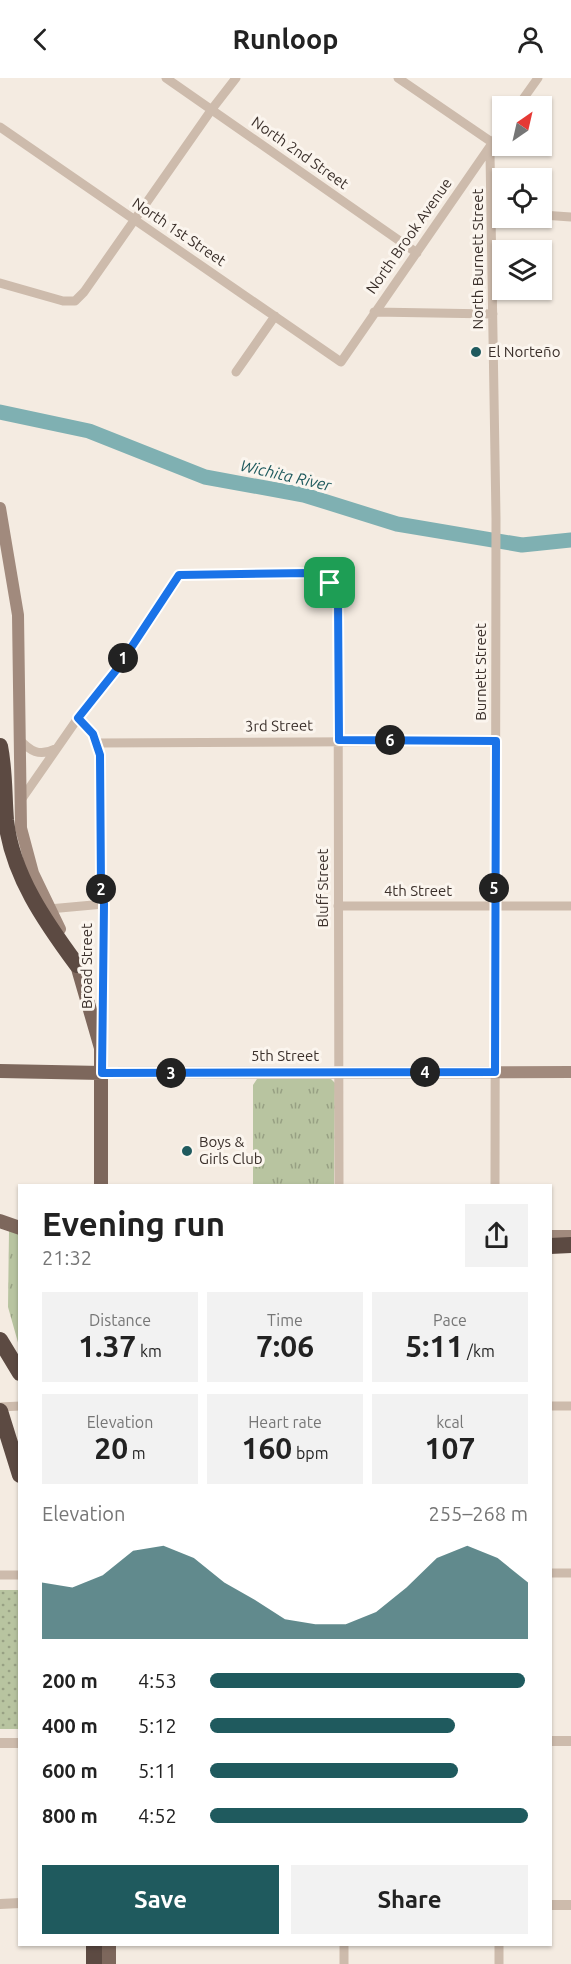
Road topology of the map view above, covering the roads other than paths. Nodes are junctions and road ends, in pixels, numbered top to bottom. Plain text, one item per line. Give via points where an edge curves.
1 (166, 78) edge
2 (236, 78) edge
3 (398, 78) edge
4 (538, 78) edge
5 (525, 96) edge
6 (212, 109) junction
7 (0, 128) edge
8 (492, 142) edge
9 (492, 144) edge
10 (492, 147) edge
11 (492, 168) edge
12 (552, 216) edge
13 (571, 217) edge
14 (134, 220) junction
15 (497, 228) edge
16 (417, 253) junction
17 (0, 283) edge
18 (374, 312) junction
19 (493, 314) junction
20 (275, 316) junction
21 (341, 362) joint
22 (236, 372) dead end
23 (0, 508) edge
24 (496, 518) joint
25 (78, 718) junction
26 (19, 739) junction
27 (339, 740) junction
28 (496, 741) junction
29 (98, 743) junction
30 (0, 746) edge
31 (57, 748) junction
32 (20, 802) junction
33 (104, 904) junction
34 (338, 906) junction
35 (494, 906) junction
36 (571, 906) edge
37 (49, 909) junction
38 (77, 965) junction
39 (101, 1048) junction
40 (0, 1071) edge
41 (338, 1072) junction
42 (495, 1072) junction
43 (571, 1072) edge
44 (102, 1073) junction
45 (101, 1184) edge
46 (339, 1184) edge
47 (495, 1184) edge
48 (0, 1221) edge
49 (18, 1227) edge
50 (552, 1236) edge
51 (571, 1236) edge
52 (571, 1245) edge
53 (552, 1246) edge
54 (0, 1340) edge
55 (18, 1370) edge
56 (18, 1406) edge
57 (552, 1406) edge
58 (571, 1406) edge
59 (0, 1409) edge
60 (18, 1468) edge
61 (552, 1573) edge
62 (571, 1573) edge
63 (0, 1575) edge
64 (18, 1575) edge
65 (552, 1741) edge
66 (571, 1741) edge
67 (0, 1743) edge
68 (18, 1743) edge
69 (18, 1903) edge
70 (0, 1904) edge
71 (552, 1905) edge
72 (571, 1905) edge
73 (94, 1946) edge
74 (109, 1946) edge
75 (344, 1946) edge
76 (499, 1946) edge
77 (94, 1964) edge
78 (109, 1964) edge
79 (344, 1964) edge
80 (500, 1964) edge

1 - 6 street, North 2nd Street
2 - 6 street
3 - 8 street
4 - 5 street
6 - 14 street
6 - 16 street, North 2nd Street
7 - 14 street, North 1st Street
9 - 16 street, North Brook Avenue
10 - 11 street, North Burnett Street
12 - 13 street
14 - 17 street via 75,301
14 - 20 street, North 1st Street
15 - 19 street, North Burnett Street
16 - 18 street, North Brook Avenue
18 - 19 street
18 - 21 street, North Brook Avenue
19 - 24 street, North Burnett Street
20 - 21 street, North 1st Street
20 - 22 street
23 - 26 main road via 18,615
24 - 28 street, Burnett Street
25 - 27 street, Bluff Street via 117,669 179,575 309,573 321,576 336,592 338,601
25 - 29 street
25 - 31 street
26 - 31 street via 33,752 45,754
26 - 32 main road
27 - 28 street, 3rd Street
27 - 29 street, 3rd Street
27 - 34 street, Bluff Street
28 - 35 street, Burnett Street
29 - 33 street, Broad Street
30 - 38 highway via 6,821 13,851 34,902
31 - 32 street
32 - 37 main road via 24,848
33 - 37 street
33 - 39 street, Broad Street
34 - 35 street, 4th Street
34 - 41 street, Bluff Street
35 - 36 street, 4th Street
35 - 42 street, Burnett Street
37 - 38 main road
38 - 39 main road
39 - 44 main road, Broad Street
40 - 44 main road, 5th Street
41 - 42 main road, 5th Street
41 - 44 main road, 5th Street
41 - 46 street, Bluff Street
42 - 43 main road, 5th Street
42 - 47 street, Burnett Street
44 - 45 main road, Broad Street
48 - 49 main road
50 - 51 main road
52 - 53 highway
54 - 55 highway
56 - 59 street
57 - 58 street
59 - 60 highway
61 - 62 street
63 - 64 street
65 - 66 street
67 - 68 street
69 - 70 street
71 - 72 street
73 - 77 highway
74 - 78 main road
75 - 79 street
76 - 80 street

